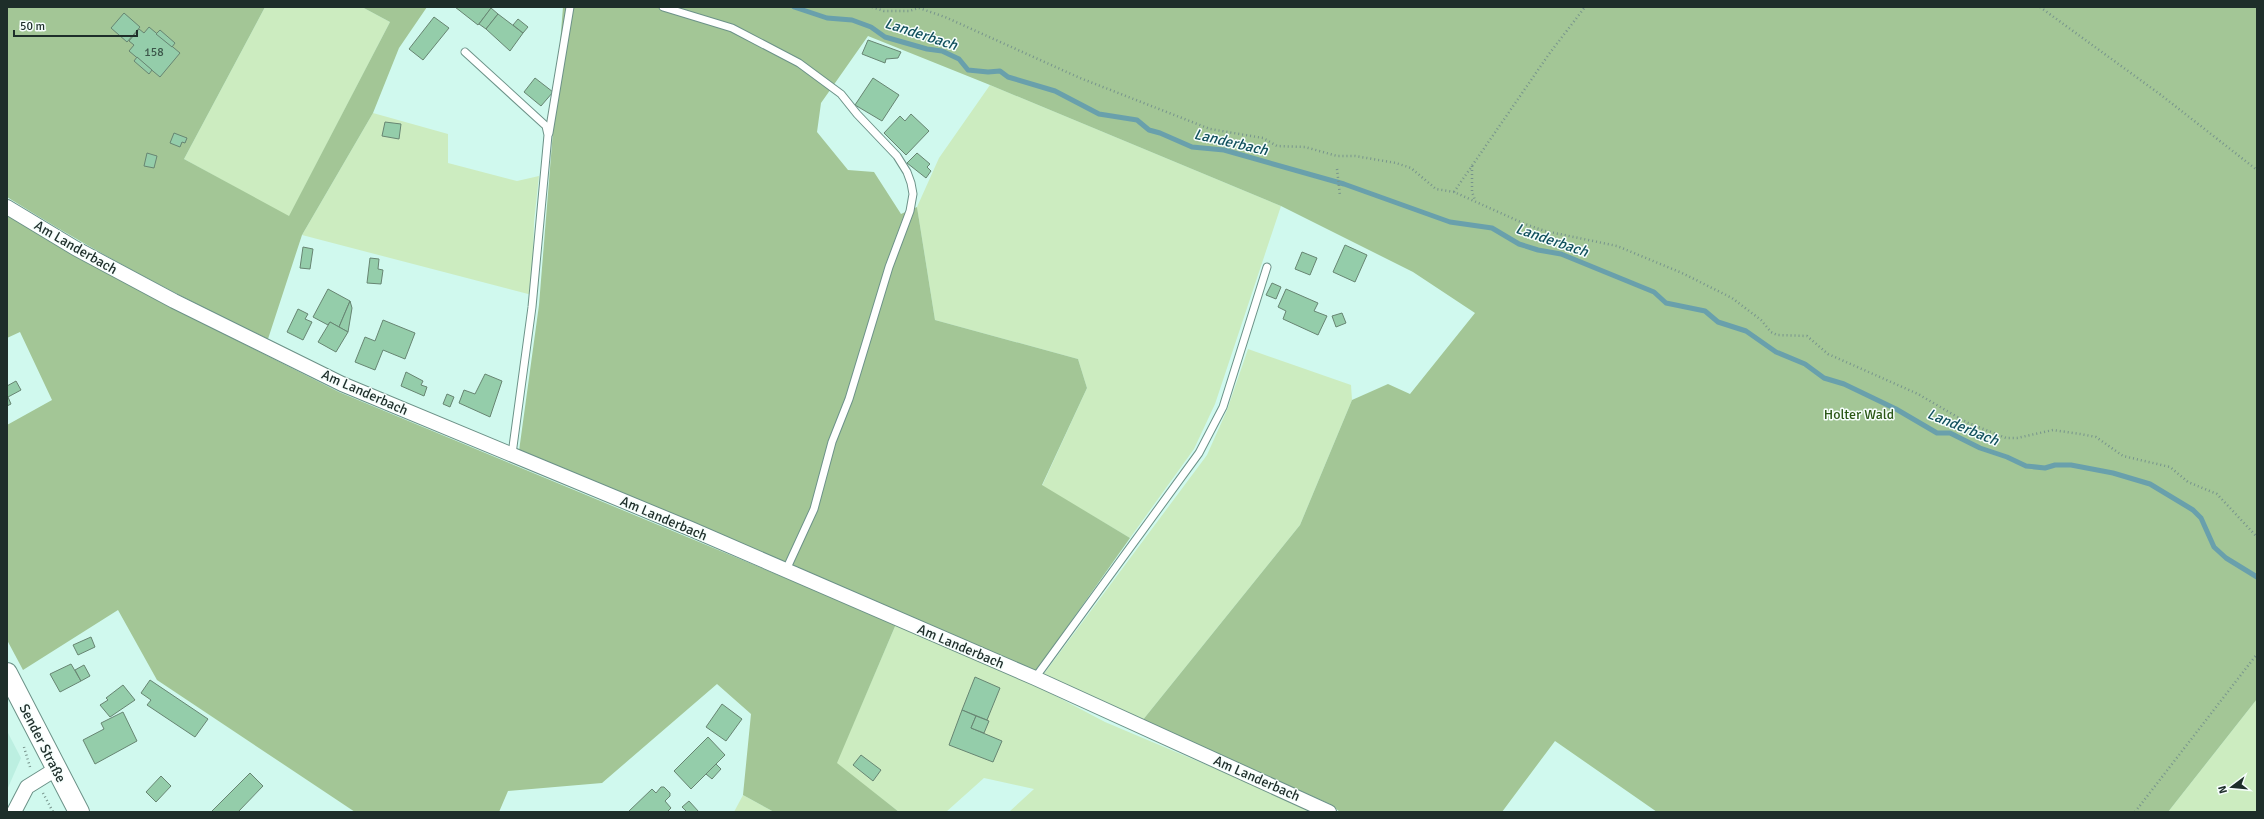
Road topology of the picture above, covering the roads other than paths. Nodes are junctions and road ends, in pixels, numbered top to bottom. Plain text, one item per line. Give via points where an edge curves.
1 (570, 7) edge
2 (662, 7) edge
3 (465, 52) dead end
4 (548, 135) junction
5 (7, 207) edge
6 (1268, 267) dead end
7 (512, 454) junction
8 (786, 570) junction
9 (7, 673) edge
10 (1035, 678) junction
11 (56, 769) junction
12 (14, 812) edge
13 (79, 812) edge
14 (1329, 812) edge

1 - 4 lane
2 - 8 lane via 732,28 799,63 841,94 897,156 911,183 913,194 910,211 832,442 814,510
3 - 4 lane via 546,126
4 - 7 lane via 532,307
5 - 7 street, Am Landerbach via 75,248 174,301 335,380
6 - 10 lane via 1223,407 1199,454
7 - 8 street, Am Landerbach
8 - 10 street, Am Landerbach
9 - 11 main road, Sender Straße
10 - 14 street, Am Landerbach
11 - 12 street via 27,787
11 - 13 main road, Sender Straße

